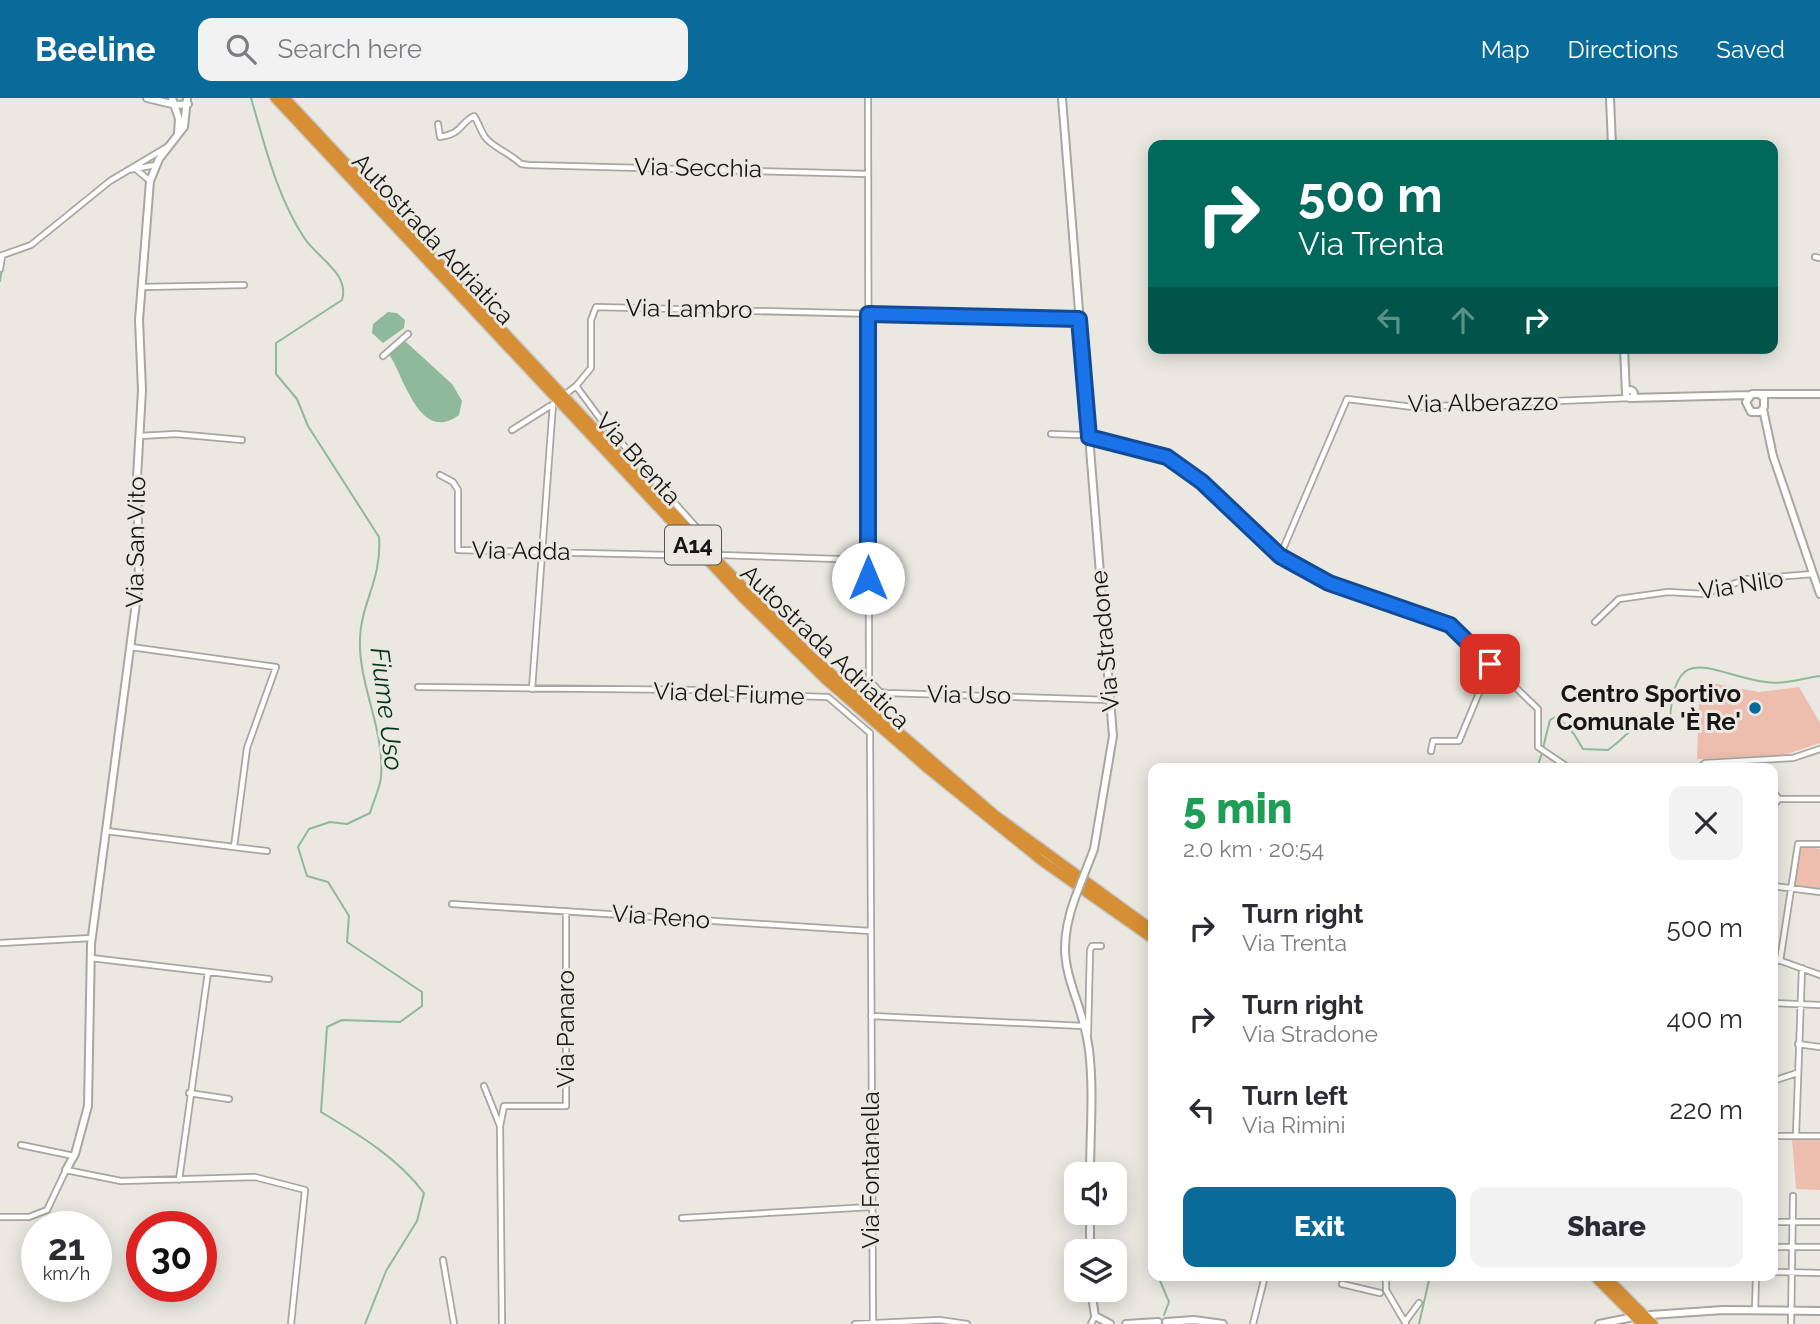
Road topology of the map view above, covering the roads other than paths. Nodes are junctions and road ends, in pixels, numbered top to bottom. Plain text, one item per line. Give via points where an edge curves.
1 (147, 98) edge
2 (868, 98) edge
3 (1062, 98) edge
4 (1610, 98) edge
5 (159, 99) edge
6 (280, 99) edge
7 (172, 101) edge
8 (188, 101) edge
9 (438, 124) dead end
10 (178, 135) junction
11 (1612, 140) edge
12 (167, 146) junction
13 (142, 162) junction
14 (156, 165) junction
15 (128, 170) junction
16 (136, 170) junction
17 (868, 174) junction
18 (149, 181) junction
19 (1, 256) edge
20 (0, 269) edge
21 (244, 285) dead end
22 (141, 288) junction
23 (868, 314) junction
24 (1079, 319) junction
25 (408, 334) dead end
26 (1625, 354) edge
27 (383, 356) dead end
28 (576, 386) junction
29 (567, 393) dead end
30 (1628, 394) junction
31 (1820, 394) edge
32 (1750, 395) junction
33 (1738, 397) junction
34 (1746, 402) junction
35 (1766, 402) junction
36 (1754, 413) junction
37 (1766, 424) junction
38 (512, 430) dead end
39 (1051, 434) dead end
40 (139, 436) junction
41 (1089, 437) junction
42 (242, 440) dead end
43 (440, 475) dead end
44 (543, 551) junction
45 (668, 555) dead end
46 (1280, 556) junction
47 (868, 560) junction
48 (1813, 574) junction
49 (1820, 594) edge
50 (1595, 622) dead end
51 (131, 647) junction
52 (1490, 664) junction
53 (418, 687) dead end
54 (532, 689) junction
55 (1110, 700) junction
56 (1820, 749) edge
57 (1431, 751) dead end
58 (1770, 760) junction
59 (1562, 763) edge
60 (1705, 763) edge
61 (1770, 763) edge
62 (1779, 799) edge
63 (1820, 799) edge
64 (106, 831) junction
65 (1820, 844) edge
66 (234, 847) junction
67 (267, 851) dead end
68 (1778, 887) edge
69 (1791, 888) junction
70 (1820, 892) edge
71 (452, 904) dead end
72 (566, 911) junction
73 (1148, 926) edge
74 (870, 931) junction
75 (1148, 935) edge
76 (92, 938) junction
77 (0, 943) edge
78 (1101, 946) dead end
79 (91, 958) junction
80 (1780, 961) joint
81 (1802, 968) junction
82 (208, 972) junction
83 (1820, 975) edge
84 (269, 979) dead end
85 (1778, 1003) edge
86 (1800, 1004) junction
87 (1820, 1004) edge
88 (871, 1016) junction
89 (1083, 1026) junction
90 (1088, 1041) junction
91 (1798, 1044) junction
92 (1820, 1047) edge
93 (1797, 1073) junction
94 (1778, 1079) edge
95 (484, 1086) dead end
96 (189, 1093) junction
97 (229, 1099) dead end
98 (500, 1126) junction
99 (1796, 1135) junction
100 (1778, 1136) edge
101 (1820, 1136) edge
102 (21, 1145) dead end
103 (74, 1156) junction
104 (1090, 1162) edge
105 (66, 1170) junction
106 (179, 1180) junction
107 (1793, 1196) dead end
108 (871, 1208) junction
109 (0, 1217) edge
110 (682, 1218) dead end
111 (1778, 1222) edge
112 (1793, 1222) junction
113 (1820, 1222) edge
114 (1778, 1247) edge
115 (1793, 1247) junction
116 (1820, 1247) edge
117 (443, 1260) dead end
118 (1778, 1272) edge
119 (1792, 1272) junction
120 (1820, 1273) edge
121 (1264, 1281) edge
122 (1386, 1281) edge
123 (1599, 1281) edge
124 (1610, 1281) edge
125 (1756, 1281) edge
126 (1342, 1284) dead end
127 (1387, 1292) junction
128 (1095, 1302) edge
129 (1419, 1303) dead end
130 (1755, 1311) junction
131 (1792, 1311) junction
132 (1820, 1311) edge
133 (1629, 1318) dead end
134 (1651, 1320) edge
135 (1101, 1322) edge
136 (1180, 1322) edge
137 (873, 1323) edge
138 (1162, 1323) edge
139 (1406, 1323) edge
140 (291, 1324) edge
141 (454, 1324) edge
142 (502, 1324) edge
143 (855, 1324) edge
144 (967, 1324) edge
145 (1091, 1324) edge
146 (1126, 1324) edge
147 (1142, 1324) edge
148 (1223, 1324) edge
149 (1253, 1324) edge
150 (1599, 1324) edge
151 (1642, 1324) edge
152 (1791, 1324) edge

1 - 5 street
2 - 17 street, Via Uso
3 - 24 street, Via Stradone
4 - 11 street
5 - 7 street
6 - 73 highway, Autostrada Adriatica / A14 via 810,656 995,815
6 - 75 highway, Autostrada Adriatica / A14 via 742,597 825,679 1042,861
7 - 8 street
7 - 10 street via 179,119
8 - 10 street, Via San Vito via 187,122
9 - 17 street, Via Secchia via 440,137 450,135 474,116 495,146 528,165
10 - 12 street, Via San Vito
12 - 13 street
12 - 14 street, Via San Vito
13 - 14 street
13 - 15 street
14 - 16 street
14 - 18 street, Via San Vito
15 - 16 street
15 - 19 street via 31,245
16 - 18 street
17 - 23 street, Via Uso
18 - 22 street, Via San Vito
19 - 20 street
21 - 22 street
22 - 40 street, Via San Vito
23 - 24 street
23 - 28 street, Via Lambro via 596,307 591,320 591,368
23 - 47 street, Via Uso
24 - 41 street, Via Stradone
25 - 27 street
26 - 30 street
28 - 29 street
28 - 47 street, Via Brenta via 721,555
30 - 33 street, Via Alberazzo via 1643,398
30 - 46 street, Via Alberazzo via 1413,407 1347,398
31 - 35 street
32 - 33 street, Via Alberazzo
32 - 34 street
32 - 35 street, Via Alberazzo via 1759,394
33 - 34 street
34 - 36 street
35 - 36 street
35 - 37 street
36 - 37 street
37 - 48 street
38 - 44 street via 552,405
39 - 41 street
40 - 42 street
40 - 51 street, Via San Vito via 139,580
41 - 46 street via 1159,454 1180,464
41 - 55 street, Via Stradone
43 - 44 street, Via Adda via 458,489 458,550
44 - 45 street, Via Adda
44 - 54 street
46 - 52 street via 1329,583 1450,625
47 - 55 street, Via Uso via 869,680 880,692
48 - 49 street
48 - 50 street, Via Nilo via 1746,579 1704,594 1668,592 1619,598
51 - 64 street, Via San Vito
51 - 66 street via 276,667 247,748
52 - 57 street via 1459,741 1433,741
52 - 59 street via 1538,709 1537,742
53 - 54 street, Via del Fiume
54 - 74 street, Via del Fiume via 828,697 870,733
55 - 89 street, Via Stradone, bridge via 1113,736 1094,849 1066,933 1065,966
56 - 58 street
58 - 60 street
58 - 61 street
62 - 63 street
64 - 66 street
64 - 76 street, Via San Vito
65 - 69 street via 1797,844
66 - 67 street
68 - 69 street
69 - 70 street
69 - 80 street
71 - 72 street, Via Reno
72 - 74 street, Via Reno
72 - 98 street, Via Panaro via 566,1106 504,1106
74 - 88 street, Via Fontanella
76 - 77 street
76 - 79 street, Via San Vito
78 - 90 street via 1090,950
79 - 82 street
79 - 103 street, Via San Vito via 88,1106
80 - 81 street
81 - 83 street
81 - 86 street
82 - 84 street
82 - 96 street
85 - 86 street
86 - 87 street
86 - 91 street
88 - 89 street
88 - 108 street, Via Fontanella
89 - 90 street, Via Stradone
90 - 104 street, Via Stradone
91 - 92 street
91 - 93 street
93 - 94 street
93 - 99 street
95 - 98 street
96 - 97 street
96 - 106 street
98 - 142 street
99 - 100 street
99 - 101 street
102 - 103 street
103 - 105 street, Via San Vito
105 - 106 street via 121,1181
105 - 109 street, Via San Vito via 47,1210 29,1217
106 - 140 street via 255,1177 305,1190
107 - 112 street
108 - 110 street
108 - 137 street, Via Fontanella
111 - 112 street
112 - 113 street
112 - 115 street
114 - 115 street
115 - 116 street
115 - 119 street
117 - 141 street
118 - 119 street
119 - 120 street
119 - 131 street
121 - 149 street
122 - 127 street
123 - 151 highway
124 - 134 highway
125 - 130 street
126 - 127 street
127 - 139 street
128 - 135 street
129 - 139 street
130 - 131 street
130 - 134 street
131 - 132 street
131 - 152 street
133 - 150 street
135 - 145 street
136 - 138 street
136 - 148 street
137 - 143 street
137 - 144 street via 939,1320
138 - 147 street
146 - 147 street

